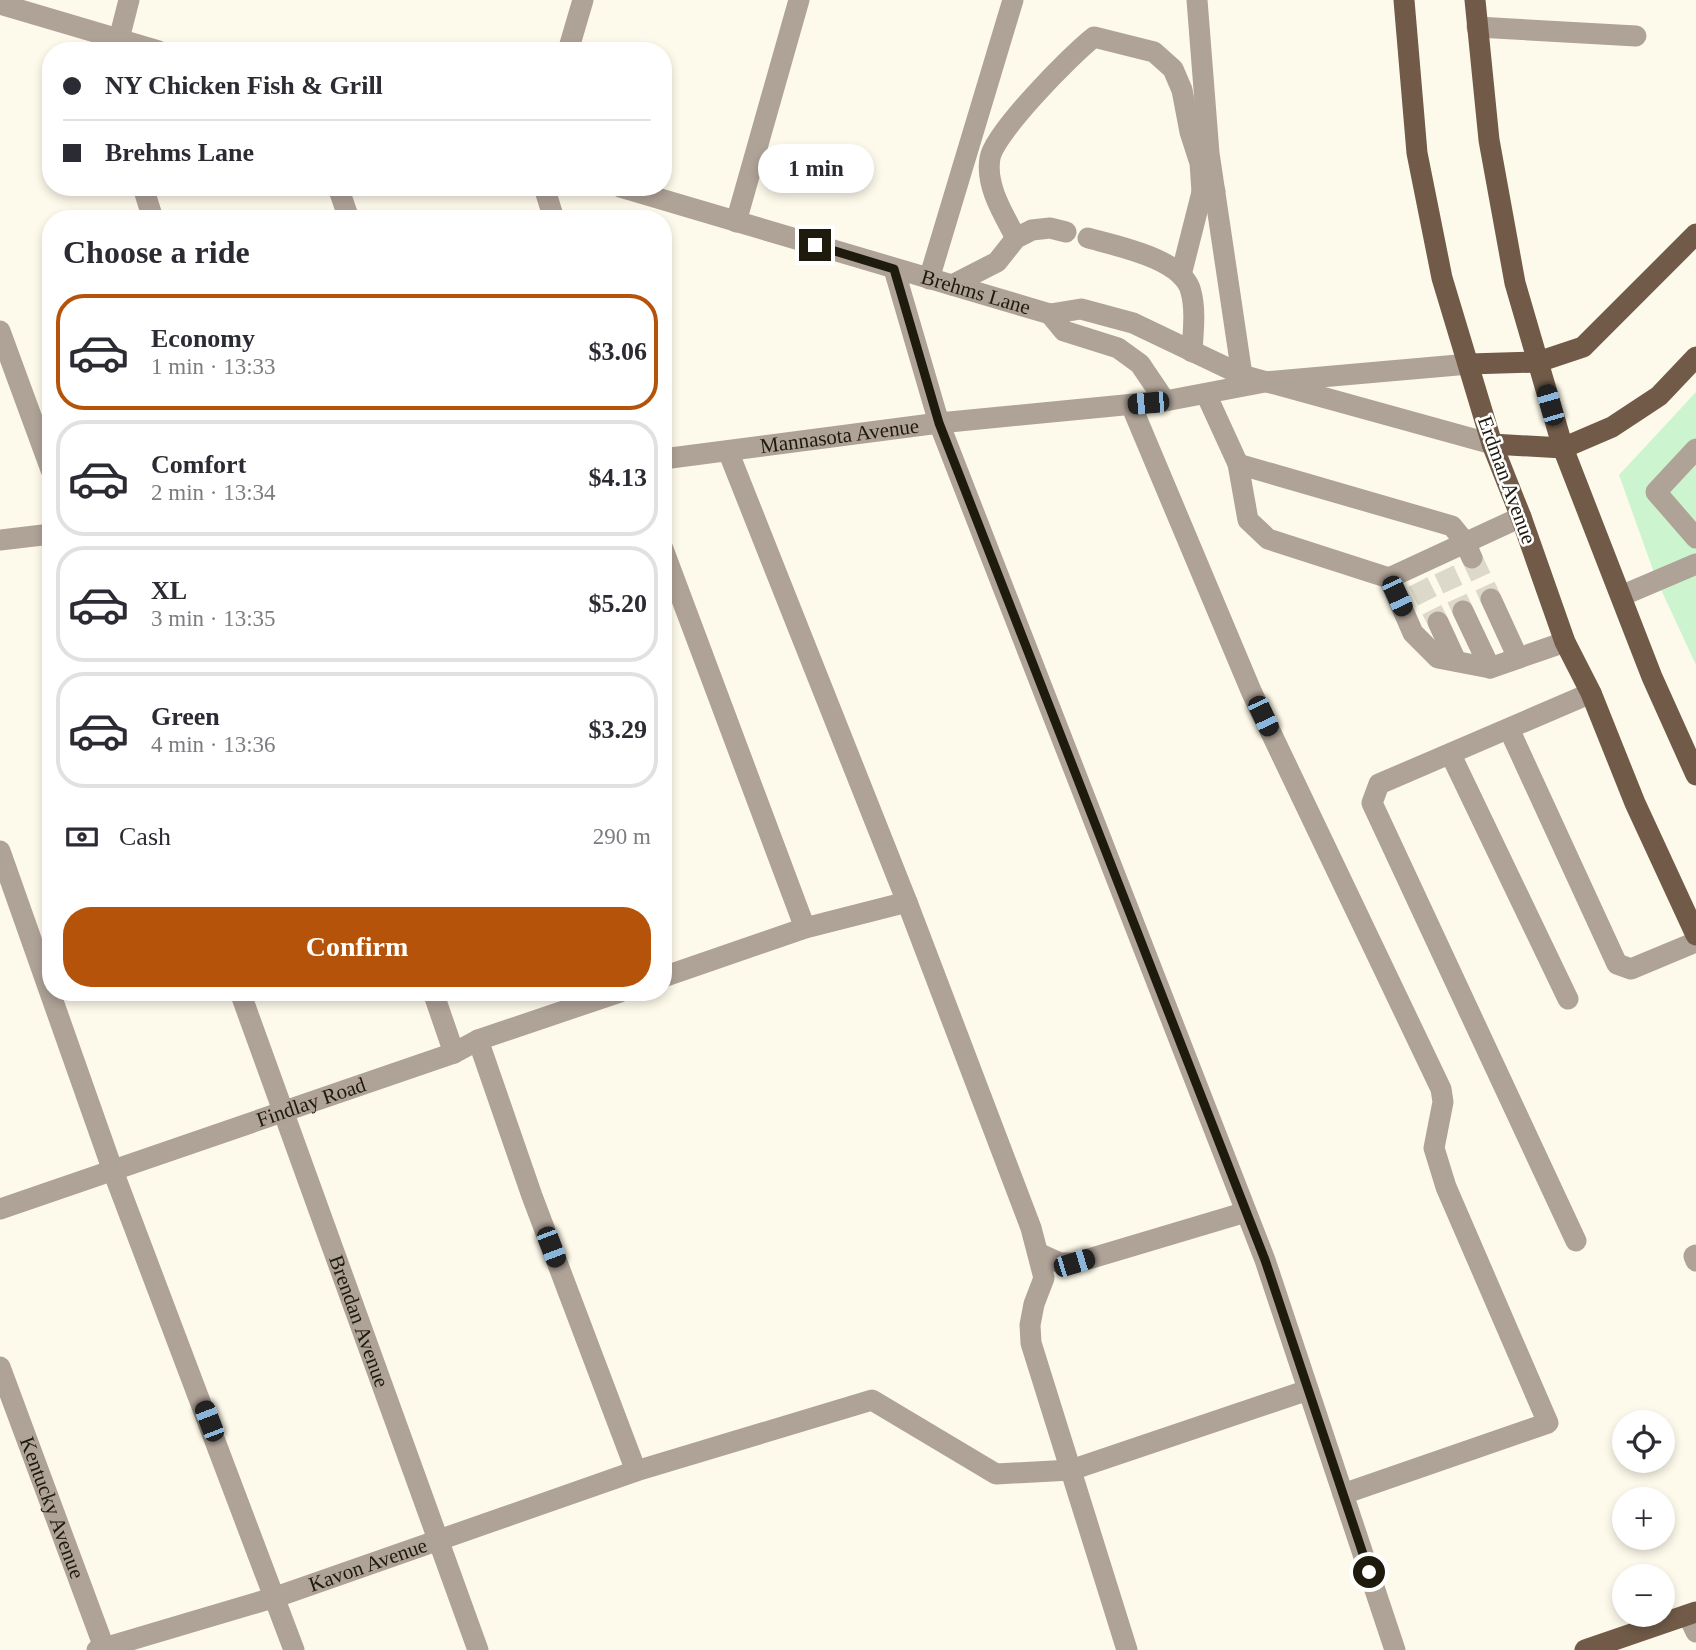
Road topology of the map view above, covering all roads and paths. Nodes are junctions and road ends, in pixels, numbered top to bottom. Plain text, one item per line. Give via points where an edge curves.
1 (129, 0) edge
2 (583, 0) edge
3 (799, 0) edge
4 (1013, 0) edge
5 (1197, 0) edge
6 (1404, 0) edge
7 (1475, 0) edge
8 (0, 4) edge
9 (1477, 27) junction
10 (1636, 36) dead end
11 (119, 39) junction
12 (96, 41) edge
13 (129, 42) edge
14 (571, 42) edge
15 (967, 152) junction
16 (990, 158) junction
17 (1209, 191) junction
18 (650, 196) edge
19 (736, 222) junction
20 (1066, 232) dead end
21 (1696, 234) edge
22 (1016, 238) junction
23 (1088, 238) dead end
24 (894, 269) junction
25 (1181, 275) junction
26 (929, 279) junction
27 (952, 285) junction
28 (1050, 314) junction
29 (0, 331) edge
30 (1192, 352) junction
31 (1696, 358) edge
32 (1538, 362) junction
33 (1469, 364) junction
34 (1242, 375) junction
35 (1265, 382) junction
36 (1206, 394) junction
37 (1165, 401) junction
38 (1131, 405) junction
39 (939, 423) junction
40 (1492, 444) junction
41 (42, 445) edge
42 (1563, 448) junction
43 (1696, 449) edge
44 (728, 452) junction
45 (672, 458) edge
46 (1238, 464) junction
47 (1521, 517) junction
48 (42, 535) edge
49 (1696, 538) edge
50 (0, 540) edge
51 (1469, 550) junction
52 (1696, 564) edge
53 (672, 573) edge
54 (1389, 578) junction
55 (1621, 596) junction
56 (1491, 599) tunnel mouth
57 (1463, 611) tunnel mouth
58 (1438, 622) tunnel mouth
59 (1565, 642) junction
60 (1518, 658) junction
61 (1456, 661) junction
62 (1490, 668) junction
63 (1591, 693) junction
64 (1509, 729) junction
65 (1451, 755) junction
66 (1696, 775) edge
67 (0, 851) edge
68 (907, 902) junction
69 (805, 928) junction
70 (1695, 931) edge
71 (42, 970) edge
72 (672, 974) edge
73 (1568, 999) dead end
74 (53, 1001) edge
75 (243, 1001) edge
76 (436, 1001) edge
77 (593, 1001) edge
78 (478, 1040) junction
79 (454, 1053) junction
80 (283, 1111) junction
81 (113, 1171) junction
82 (0, 1209) edge
83 (1247, 1212) junction
84 (1576, 1241) dead end
85 (1038, 1253) junction
86 (1696, 1255) edge
87 (1696, 1261) edge
88 (0, 1367) edge
89 (1308, 1390) junction
90 (1070, 1470) junction
91 (636, 1471) junction
92 (1343, 1494) junction
93 (438, 1539) junction
94 (276, 1597) junction
95 (1693, 1619) edge
96 (102, 1649) edge
97 (294, 1650) edge
98 (478, 1650) edge
99 (1127, 1650) edge
100 (1395, 1650) edge
101 (1585, 1650) edge

1 - 11 street
2 - 14 street
3 - 19 street
4 - 15 street
5 - 17 street
6 - 33 main road, Erdman Avenue via 1417,153 1442,278
7 - 9 main road
8 - 12 street
9 - 10 street
9 - 32 main road via 1489,140 1515,283
11 - 12 street
11 - 13 street
15 - 16 street
15 - 26 street
16 - 17 street via 1003,131 1094,37 1154,52 1173,69
16 - 22 street via 991,187
17 - 25 street
17 - 34 street
18 - 19 street, Brehms Lane
19 - 24 street, Brehms Lane
20 - 22 street via 1032,230
21 - 32 main road via 1583,347
22 - 27 street via 998,262
23 - 25 street via 1167,264
24 - 26 street, Brehms Lane
24 - 39 street
25 - 30 street via 1191,290
26 - 27 street, Brehms Lane
27 - 28 street, Brehms Lane
28 - 30 street, Brehms Lane via 1081,309 1133,323
28 - 37 street, Brehms Lane via 1064,331 1118,348 1140,364
29 - 41 street
30 - 34 street, Brehms Lane
31 - 42 main road via 1659,396 1612,427
32 - 33 main road
32 - 42 main road
33 - 35 street, Mannasota Avenue
33 - 40 main road, Erdman Avenue
34 - 35 street, Brehms Lane
35 - 36 street, Mannasota Avenue
35 - 40 street, Mannasota Avenue
36 - 37 street, Mannasota Avenue
36 - 46 street
37 - 38 street, Mannasota Avenue
38 - 39 street, Mannasota Avenue
38 - 92 street via 1252,693 1441,1089 1443,1102 1434,1148 1446,1187 1548,1423
39 - 44 street, Mannasota Avenue
39 - 83 street
40 - 42 main road
40 - 47 main road, Erdman Avenue
42 - 55 main road
43 - 49 street via 1656,492
44 - 45 street, Mannasota Avenue
44 - 68 street
46 - 51 street via 1452,526
46 - 54 street via 1248,520 1268,539
47 - 51 street
47 - 59 main road, Erdman Avenue
48 - 50 street
51 - 54 street via 1414,574
52 - 55 street
53 - 69 street
54 - 61 street via 1413,633 1438,658
55 - 66 main road
56 - 60 street
57 - 62 street
58 - 61 street
59 - 60 street
59 - 63 main road, Erdman Avenue
60 - 62 street
61 - 62 street
63 - 64 street
63 - 70 main road, Erdman Avenue via 1635,803
64 - 65 street
64 - 70 street via 1617,964 1631,969
65 - 73 street
65 - 84 street via 1380,784 1372,803
67 - 71 street
68 - 69 street
68 - 85 street
69 - 72 street
74 - 81 street
75 - 80 street, Brendan Avenue
76 - 79 street
77 - 78 street, Findlay Road
78 - 79 street, Findlay Road
78 - 91 street
79 - 80 street, Findlay Road
80 - 81 street, Findlay Road
80 - 93 street, Brendan Avenue
81 - 82 street, Findlay Road
81 - 94 street
83 - 85 street via 1074,1263 1060,1263
83 - 89 street
85 - 90 street via 1045,1278 1032,1314 1031,1343
86 - 87 street
88 - 96 street, Kentucky Avenue
89 - 90 street, Kavon Avenue
89 - 92 street
90 - 91 street, Kavon Avenue via 996,1474 872,1400
90 - 99 street
91 - 93 street, Kavon Avenue
92 - 100 street
93 - 94 street, Kavon Avenue
93 - 98 street, Brendan Avenue
94 - 96 street, Kavon Avenue
94 - 97 street
95 - 101 main road

